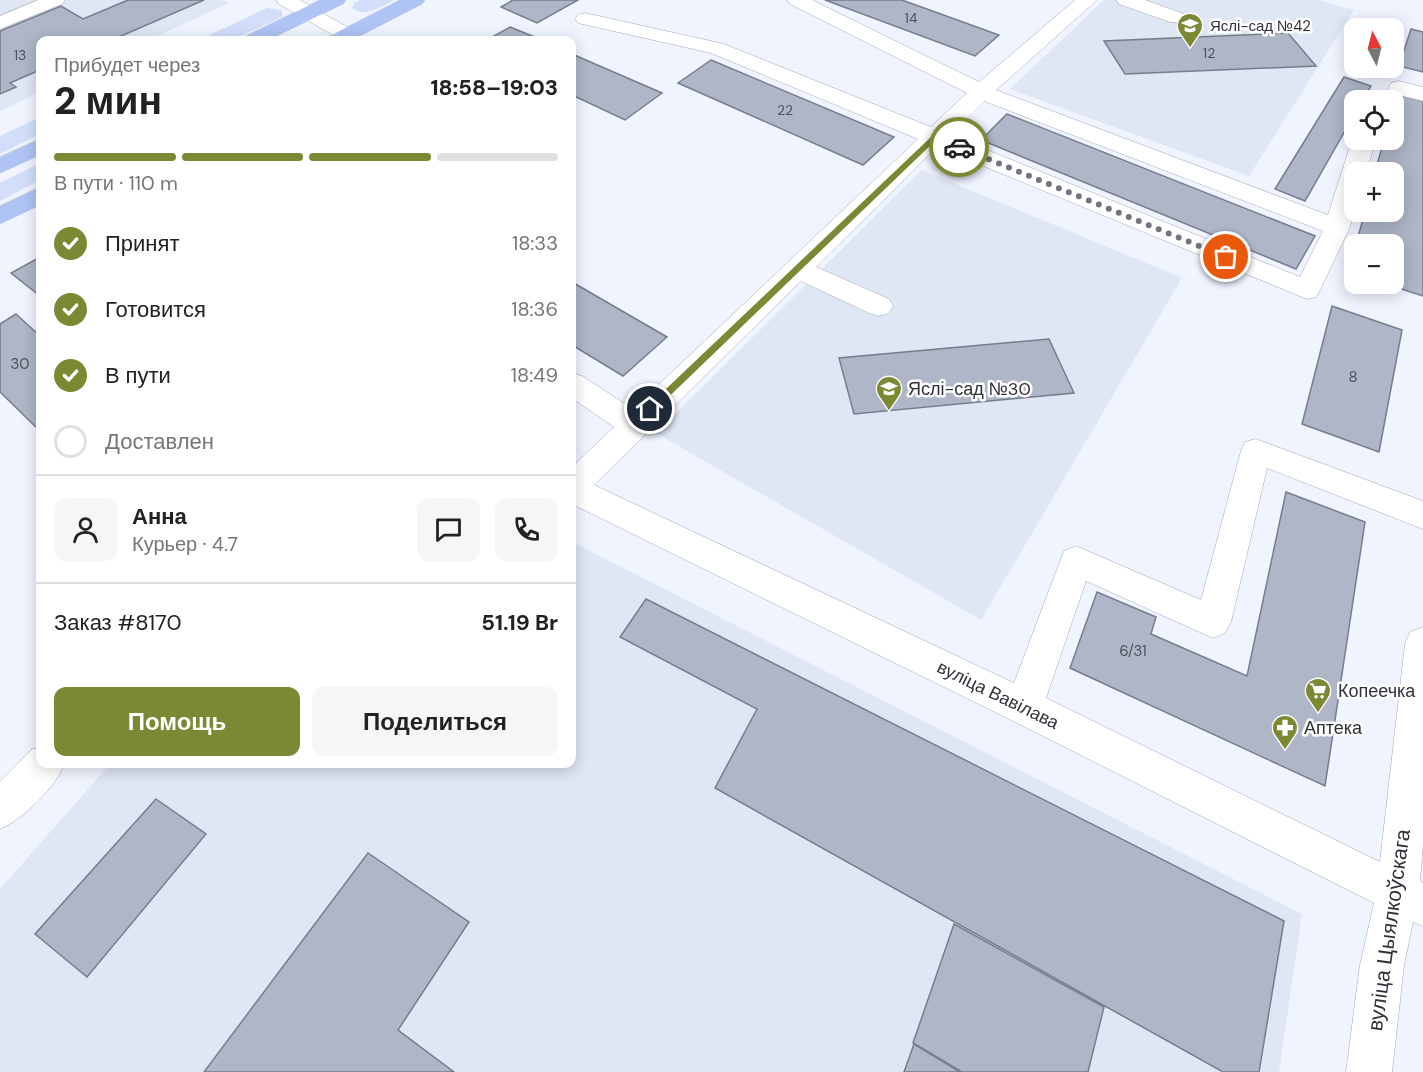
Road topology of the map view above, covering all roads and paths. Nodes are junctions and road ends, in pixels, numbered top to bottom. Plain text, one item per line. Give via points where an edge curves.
1 (55, 0) edge
2 (286, 0) edge
3 (336, 0) edge
4 (415, 0) edge
5 (797, 0) edge
6 (1087, 0) edge
7 (1126, 0) edge
8 (608, 5) dead end
9 (309, 13) junction
10 (1177, 18) dead end
11 (0, 23) edge
12 (261, 36) edge
13 (339, 36) edge
14 (346, 36) edge
15 (1399, 88) dead end
16 (981, 92) junction
17 (1423, 94) edge
18 (935, 137) junction
19 (36, 148) edge
20 (1362, 150) edge
21 (0, 166) edge
22 (36, 197) edge
23 (0, 216) edge
24 (1337, 227) junction
25 (798, 269) junction
26 (879, 306) dead end
27 (576, 387) edge
28 (634, 425) junction
29 (576, 483) edge
30 (576, 489) edge
31 (1423, 515) edge
32 (1423, 644) edge
33 (1024, 707) junction
34 (41, 768) edge
35 (0, 809) edge
36 (1411, 898) edge
37 (1369, 1072) edge

1 - 11 street
2 - 9 street
3 - 9 main road
4 - 14 main road
5 - 16 street
6 - 16 street
7 - 10 street
8 - 18 street via 585,19 717,48
9 - 12 main road
9 - 13 street
15 - 17 street
16 - 18 street
16 - 24 street
18 - 24 street via 1307,290
18 - 25 street
19 - 21 main road
20 - 24 street
22 - 23 main road
25 - 26 street
25 - 28 street
27 - 28 street
28 - 29 street
30 - 33 street, вуліца Вавілава
31 - 33 street via 1256,451 1213,622 1076,561
32 - 36 street, вуліца Цыялкоўскага
33 - 36 street, вуліца Вавілава
34 - 35 street
36 - 37 street, вуліца Цыялкоўскага via 1382,964

